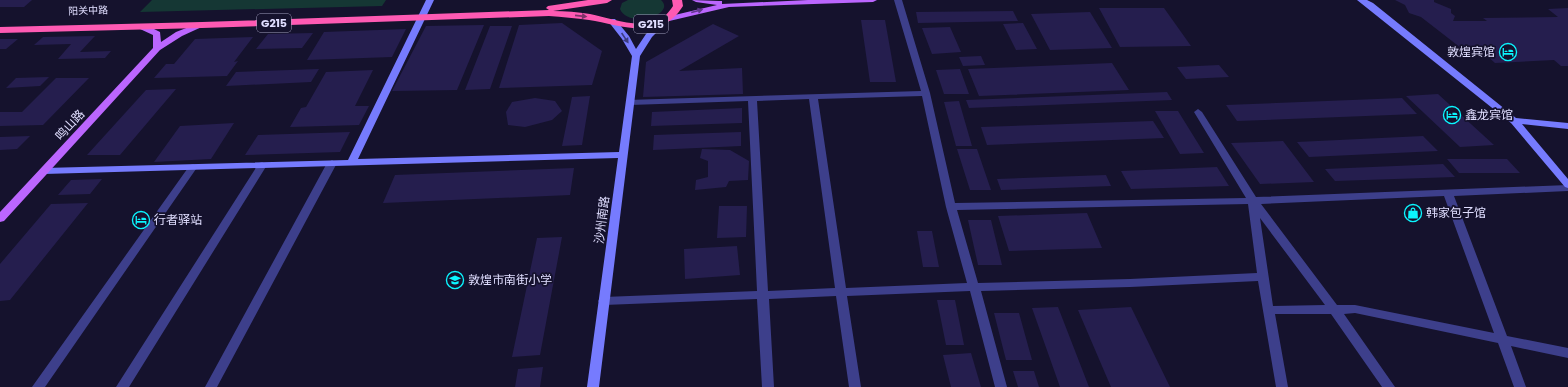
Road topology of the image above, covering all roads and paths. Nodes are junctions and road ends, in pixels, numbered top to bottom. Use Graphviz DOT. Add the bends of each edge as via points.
graph roads {
  1 [pos="430,0"];
  2 [pos="608,0"];
  3 [pos="677,0"];
  4 [pos="696,0"];
  5 [pos="873,0"];
  6 [pos="898,0"];
  7 [pos="1361,0"];
  8 [pos="778,2"];
  9 [pos="729,5"];
  10 [pos="423,15"];
  11 [pos="665,20"];
  12 [pos="612,21"];
  13 [pos="0,24"];
  14 [pos="202,25"];
  15 [pos="143,27"];
  16 [pos="0,30"];
  17 [pos="158,48"];
  18 [pos="636,56"];
  19 [pos="926,93"];
  20 [pos="813,97"];
  21 [pos="752,98"];
  22 [pos="630,102"];
  23 [pos="1198,112"];
  24 [pos="1514,121"];
  25 [pos="1568,126"];
  26 [pos="623,155"];
  27 [pos="352,162"];
  28 [pos="332,163"];
  29 [pos="262,165"];
  30 [pos="193,167"];
  31 [pos="44,171"];
  32 [pos="1568,186"];
  33 [pos="1448,193"];
  34 [pos="1253,201"];
  35 [pos="951,207"];
  36 [pos="0,218"];
  37 [pos="1264,277"];
  38 [pos="974,287"];
  39 [pos="842,292"];
  40 [pos="763,295"];
  41 [pos="604,301"];
  42 [pos="1334,309"];
  43 [pos="1268,310"];
  44 [pos="1503,339"];
  45 [pos="1568,353"];
  46 [pos="38,387"];
  47 [pos="122,387"];
  48 [pos="211,387"];
  49 [pos="593,387"];
  50 [pos="768,387"];
  51 [pos="855,387"];
  52 [pos="1000,387"];
  53 [pos="1282,387"];
  54 [pos="1389,387"];
  55 [pos="1520,387"];
  1 -- 10 [label="street"];
  2 -- 10 [label="highway, 阳关中路" via="552,8"];
  2 -- 12 [label="highway" via="604,8 605,14"];
  3 -- 11 [label="highway, G215" via="678,6 674,13"];
  4 -- 9 [label="main road"];
  5 -- 8 [label="main road"];
  6 -- 19 [label="street"];
  7 -- 24 [label="street"];
  8 -- 9 [label="main road"];
  11 -- 9 [label="main road, one-way"];
  10 -- 12 [label="highway, 阳关中路 / G215, one-way" via="549,13"];
  10 -- 13 [label="highway, 阳关中路"];
  10 -- 14 [label="highway, 阳关中路 / G215"];
  10 -- 27 [label="street"];
  11 -- 12 [label="highway, G215" via="651,25 635,26"];
  11 -- 18 [label="street" via="649,36"];
  12 -- 18 [label="street, one-way"];
  14 -- 15 [label="highway, 阳关中路 / G215"];
  14 -- 17 [label="main road, 鸣山路" via="179,34"];
  15 -- 16 [label="highway, 阳关中路 / G215"];
  15 -- 17 [label="main road" via="157,34"];
  17 -- 31 [label="main road, 鸣山路"];
  18 -- 22 [label="street, 沙州南路"];
  19 -- 20 [label="street"];
  19 -- 35 [label="street"];
  20 -- 21 [label="street"];
  20 -- 39 [label="street"];
  21 -- 22 [label="street"];
  21 -- 40 [label="street"];
  22 -- 26 [label="street, 沙州南路"];
  23 -- 34 [label="street"];
  24 -- 25 [label="street"];
  24 -- 32 [label="street"];
  26 -- 27 [label="street"];
  26 -- 41 [label="street, 沙州南路"];
  27 -- 28 [label="street"];
  28 -- 29 [label="street"];
  28 -- 48 [label="street"];
  29 -- 30 [label="street"];
  29 -- 47 [label="street"];
  30 -- 31 [label="street"];
  30 -- 46 [label="street"];
  31 -- 36 [label="main road, 鸣山路"];
  32 -- 33 [label="street"];
  33 -- 34 [label="street"];
  33 -- 44 [label="street"];
  34 -- 35 [label="street"];
  34 -- 37 [label="street"];
  34 -- 42 [label="street"];
  35 -- 38 [label="street"];
  37 -- 38 [label="street"];
  37 -- 43 [label="street"];
  38 -- 39 [label="street"];
  38 -- 52 [label="street"];
  39 -- 40 [label="street"];
  39 -- 51 [label="street"];
  40 -- 41 [label="street"];
  40 -- 50 [label="street"];
  41 -- 49 [label="street, 沙州南路"];
  42 -- 43 [label="street"];
  42 -- 44 [label="street" via="1355,309"];
  42 -- 54 [label="street"];
  43 -- 53 [label="street"];
  44 -- 45 [label="street"];
  44 -- 55 [label="street"];
}
